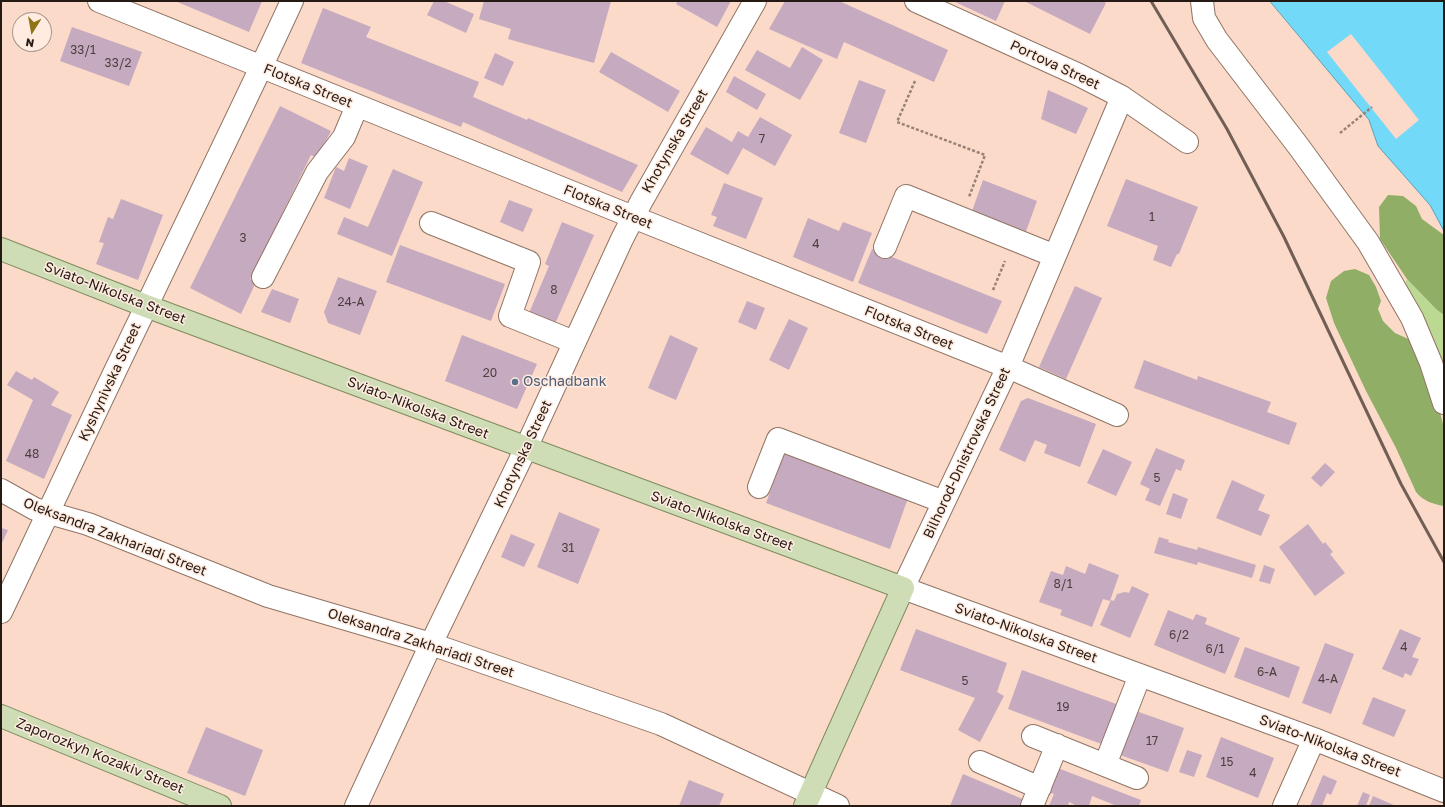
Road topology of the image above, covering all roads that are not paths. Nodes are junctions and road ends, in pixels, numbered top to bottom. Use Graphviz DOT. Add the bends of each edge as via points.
graph roads {
  1 [pos="99,1"];
  2 [pos="292,1"];
  3 [pos="755,1"];
  4 [pos="916,1"];
  5 [pos="1202,1"];
  6 [pos="262,67"];
  7 [pos="1122,97"];
  8 [pos="357,106"];
  9 [pos="1187,142"];
  10 [pos="633,217"];
  11 [pos="431,223"];
  12 [pos="885,247"];
  13 [pos="1,249"];
  14 [pos="1055,256"];
  15 [pos="263,278"];
  16 [pos="146,306"];
  17 [pos="574,342"];
  18 [pos="1008,367"];
  19 [pos="1444,403"];
  20 [pos="1117,415"];
  21 [pos="526,448"];
  22 [pos="759,487"];
  23 [pos="1,490"];
  24 [pos="944,502"];
  25 [pos="49,513"];
  26 [pos="903,588"];
  27 [pos="1,612"];
  28 [pos="432,644"];
  29 [pos="1140,675"];
  30 [pos="1,716"];
  31 [pos="1033,736"];
  32 [pos="1314,739"];
  33 [pos="1057,745"];
  34 [pos="980,762"];
  35 [pos="1105,765"];
  36 [pos="1137,778"];
  37 [pos="1444,791"];
  38 [pos="1036,797"];
  39 [pos="808,800"];
  40 [pos="220,806"];
  41 [pos="356,806"];
  42 [pos="838,806"];
  43 [pos="1284,806"];
  1 -- 6 [label="street, Flotska Street"];
  2 -- 6 [label="street, Kyshynivska Street"];
  3 -- 10 [label="street, Khotynska Street"];
  4 -- 7 [label="street, Portova Street"];
  5 -- 19 [label="street" via="1204,18 1217,40 1368,242 1412,318"];
  6 -- 8 [label="street, Flotska Street"];
  6 -- 16 [label="street, Kyshynivska Street"];
  7 -- 9 [label="street, Portova Street"];
  7 -- 14 [label="street, Bilhorod-Dnistrovska Street"];
  8 -- 10 [label="street, Flotska Street"];
  8 -- 15 [label="street" via="344,137 317,172"];
  10 -- 17 [label="street, Khotynska Street"];
  10 -- 18 [label="street, Flotska Street"];
  11 -- 17 [label="street" via="529,262 510,316"];
  12 -- 14 [label="street" via="906,196"];
  13 -- 16 [label="main road, Sviato-Nikolska Street"];
  14 -- 18 [label="street, Bilhorod-Dnistrovska Street"];
  16 -- 21 [label="main road, Sviato-Nikolska Street"];
  16 -- 25 [label="street, Kyshynivska Street"];
  17 -- 21 [label="street, Khotynska Street"];
  18 -- 20 [label="street, Flotska Street"];
  18 -- 24 [label="street, Bilhorod-Dnistrovska Street"];
  21 -- 26 [label="main road, Sviato-Nikolska Street"];
  21 -- 28 [label="street, Khotynska Street"];
  22 -- 24 [label="street" via="778,438"];
  23 -- 25 [label="street, Oleksandra Zakhariadi Street" via="35,509"];
  24 -- 26 [label="street, Bilhorod-Dnistrovska Street"];
  25 -- 27 [label="street, Kyshynivska Street"];
  25 -- 28 [label="street, Oleksandra Zakhariadi Street" via="88,524 268,596"];
  26 -- 29 [label="street, Sviato-Nikolska Street"];
  26 -- 39 [label="main road, Bilhorod-Dnistrovska Street"];
  28 -- 39 [label="street, Oleksandra Zakhariadi Street" via="661,724"];
  28 -- 41 [label="street, Khotynska Street"];
  29 -- 32 [label="street, Sviato-Nikolska Street"];
  29 -- 35 [label="street"];
  30 -- 40 [label="main road, Zaporozkyh Kozakiv Street"];
  31 -- 33 [label="street"];
  32 -- 37 [label="street, Sviato-Nikolska Street"];
  32 -- 43 [label="street"];
  33 -- 35 [label="street"];
  33 -- 38 [label="street"];
  34 -- 38 [label="street"];
  35 -- 36 [label="street"];
  39 -- 42 [label="street, Oleksandra Zakhariadi Street"];
}
